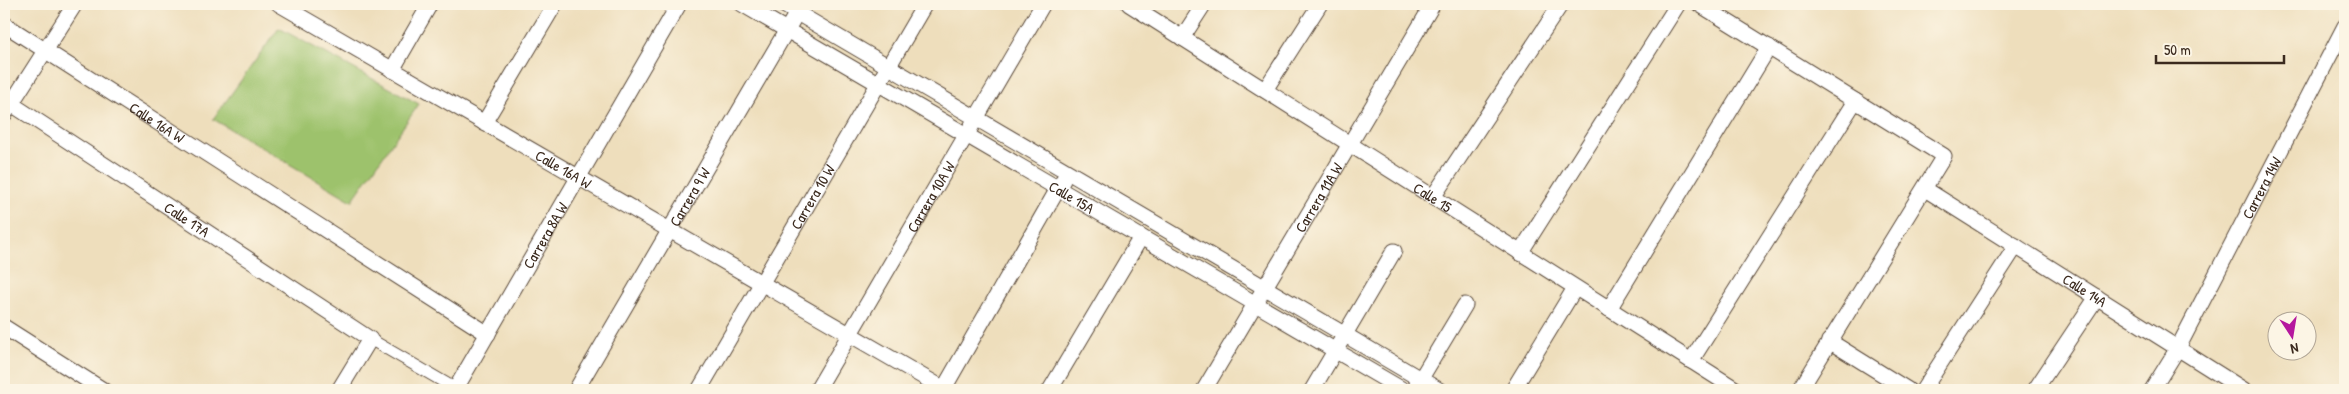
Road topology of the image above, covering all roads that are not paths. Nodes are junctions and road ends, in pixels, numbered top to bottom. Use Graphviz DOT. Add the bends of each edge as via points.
graph roads {
  1 [pos="76,4"];
  2 [pos="430,4"];
  3 [pos="555,4"];
  4 [pos="679,4"];
  5 [pos="742,4"];
  6 [pos="782,4"];
  7 [pos="925,4"];
  8 [pos="1043,4"];
  9 [pos="1129,4"];
  10 [pos="1204,4"];
  11 [pos="1320,4"];
  12 [pos="1433,4"];
  13 [pos="1561,4"];
  14 [pos="1678,4"];
  15 [pos="1699,4"];
  16 [pos="289,6"];
  17 [pos="800,8"];
  18 [pos="4,24"];
  19 [pos="2345,26"];
  20 [pos="787,30"];
  21 [pos="1182,38"];
  22 [pos="1769,47"];
  23 [pos="45,51"];
  24 [pos="888,66"];
  25 [pos="392,70"];
  26 [pos="878,83"];
  27 [pos="1265,90"];
  28 [pos="1855,101"];
  29 [pos="6,106"];
  30 [pos="976,118"];
  31 [pos="484,123"];
  32 [pos="967,135"];
  33 [pos="1350,144"];
  34 [pos="1068,172"];
  35 [pos="579,178"];
  36 [pos="1058,188"];
  37 [pos="1925,189"];
  38 [pos="1433,197"];
  39 [pos="670,231"];
  40 [pos="1169,231"];
  41 [pos="1141,237"];
  42 [pos="2016,246"];
  43 [pos="1160,248"];
  44 [pos="1394,252"];
  45 [pos="1520,253"];
  46 [pos="761,284"];
  47 [pos="1264,287"];
  48 [pos="1575,288"];
  49 [pos="2097,297"];
  50 [pos="1255,304"];
  51 [pos="1465,305"];
  52 [pos="1609,309"];
  53 [pos="4,327"];
  54 [pos="488,334"];
  55 [pos="848,334"];
  56 [pos="1345,335"];
  57 [pos="370,339"];
  58 [pos="1829,341"];
  59 [pos="2178,348"];
  60 [pos="1335,351"];
  61 [pos="1691,361"];
  62 [pos="1418,385"];
  63 [pos="103,390"];
  64 [pos="339,390"];
  65 [pos="456,390"];
  66 [pos="576,390"];
  67 [pos="699,390"];
  68 [pos="816,390"];
  69 [pos="945,390"];
  70 [pos="1050,390"];
  71 [pos="1204,390"];
  72 [pos="1312,390"];
  73 [pos="1403,390"];
  74 [pos="1439,390"];
  75 [pos="1514,390"];
  76 [pos="1737,390"];
  77 [pos="1800,390"];
  78 [pos="1908,390"];
  79 [pos="1923,390"];
  80 [pos="2035,390"];
  81 [pos="2152,390"];
  82 [pos="2244,390"];
  1 -- 23 [label="street"];
  2 -- 25 [label="street"];
  3 -- 31 [label="street"];
  4 -- 35 [label="street, Carrera 8A W"];
  5 -- 20 [label="street, Calle 15A"];
  6 -- 17 [label="street, Calle 15A"];
  7 -- 24 [label="street, Carrera 10 W"];
  8 -- 30 [label="street, Carrera 10A W"];
  9 -- 21 [label="street, Calle 15"];
  10 -- 21 [label="street"];
  11 -- 27 [label="street"];
  12 -- 33 [label="street, Carrera 11A W"];
  13 -- 38 [label="street"];
  14 -- 45 [label="street"];
  15 -- 22 [label="street"];
  16 -- 25 [label="street, Calle 16A W"];
  17 -- 20 [label="street, Carrera 9 W"];
  17 -- 24 [label="street, Calle 15A"];
  18 -- 23 [label="street, Calle 16A W"];
  19 -- 59 [label="street, Carrera 14W"];
  20 -- 26 [label="street, Calle 15A"];
  20 -- 39 [label="street, Carrera 9 W"];
  21 -- 27 [label="street, Calle 15"];
  22 -- 28 [label="street"];
  22 -- 52 [label="street"];
  23 -- 29 [label="street"];
  23 -- 54 [label="street, Calle 16A W"];
  24 -- 26 [label="street, Carrera 10 W"];
  24 -- 30 [label="street, Calle 15A"];
  25 -- 31 [label="street, Calle 16A W"];
  26 -- 32 [label="street, Calle 15A"];
  26 -- 46 [label="street, Carrera 10 W"];
  27 -- 33 [label="street, Calle 15"];
  28 -- 37 [label="street" via="1944,156"];
  28 -- 61 [label="street"];
  29 -- 57 [label="street, Calle 17A"];
  30 -- 32 [label="street, Carrera 10A W"];
  30 -- 34 [label="street, Calle 15A"];
  31 -- 35 [label="street, Calle 16A W"];
  32 -- 36 [label="street, Calle 15A"];
  32 -- 55 [label="street, Carrera 10A W"];
  33 -- 38 [label="street, Calle 15"];
  33 -- 47 [label="street, Carrera 11A W"];
  34 -- 36 [label="street"];
  34 -- 40 [label="street, Calle 15A"];
  35 -- 39 [label="street, Calle 16A W"];
  35 -- 54 [label="street, Carrera 8A W"];
  36 -- 41 [label="street, Calle 15A"];
  36 -- 69 [label="street"];
  37 -- 42 [label="street, Calle 14A"];
  37 -- 58 [label="street"];
  38 -- 45 [label="street, Calle 15"];
  39 -- 46 [label="street, Calle 16A W"];
  39 -- 66 [label="street, Carrera 9 W"];
  40 -- 43 [label="street"];
  40 -- 47 [label="street, Calle 15A"];
  41 -- 43 [label="street, Calle 15A"];
  41 -- 70 [label="street"];
  42 -- 49 [label="street, Calle 14A"];
  42 -- 79 [label="street"];
  43 -- 50 [label="street, Calle 15A"];
  44 -- 56 [label="street"];
  45 -- 48 [label="street, Calle 15"];
  46 -- 55 [label="street, Calle 16A W"];
  46 -- 67 [label="street, Carrera 10 W"];
  47 -- 50 [label="street, Carrera 11A W"];
  47 -- 56 [label="street, Calle 15A"];
  48 -- 52 [label="street, Calle 15"];
  48 -- 75 [label="street"];
  49 -- 59 [label="street, Calle 14A"];
  49 -- 80 [label="street"];
  50 -- 60 [label="street, Calle 15A"];
  50 -- 71 [label="street, Carrera 11A W"];
  51 -- 62 [label="street"];
  52 -- 61 [label="street, Calle 15"];
  53 -- 63 [label="street"];
  54 -- 65 [label="street, Carrera 8A W"];
  55 -- 68 [label="street, Carrera 10A W"];
  55 -- 69 [label="street, Calle 16A W"];
  56 -- 60 [label="street"];
  56 -- 62 [label="street, Calle 15A"];
  57 -- 64 [label="street"];
  57 -- 65 [label="street"];
  58 -- 77 [label="street"];
  58 -- 78 [label="street"];
  59 -- 81 [label="street, Carrera 14W"];
  59 -- 82 [label="street, Calle 14A"];
  60 -- 72 [label="street"];
  60 -- 73 [label="street, Calle 15A"];
  61 -- 76 [label="street, Calle 15"];
  62 -- 74 [label="street, Calle 15A"];
}
